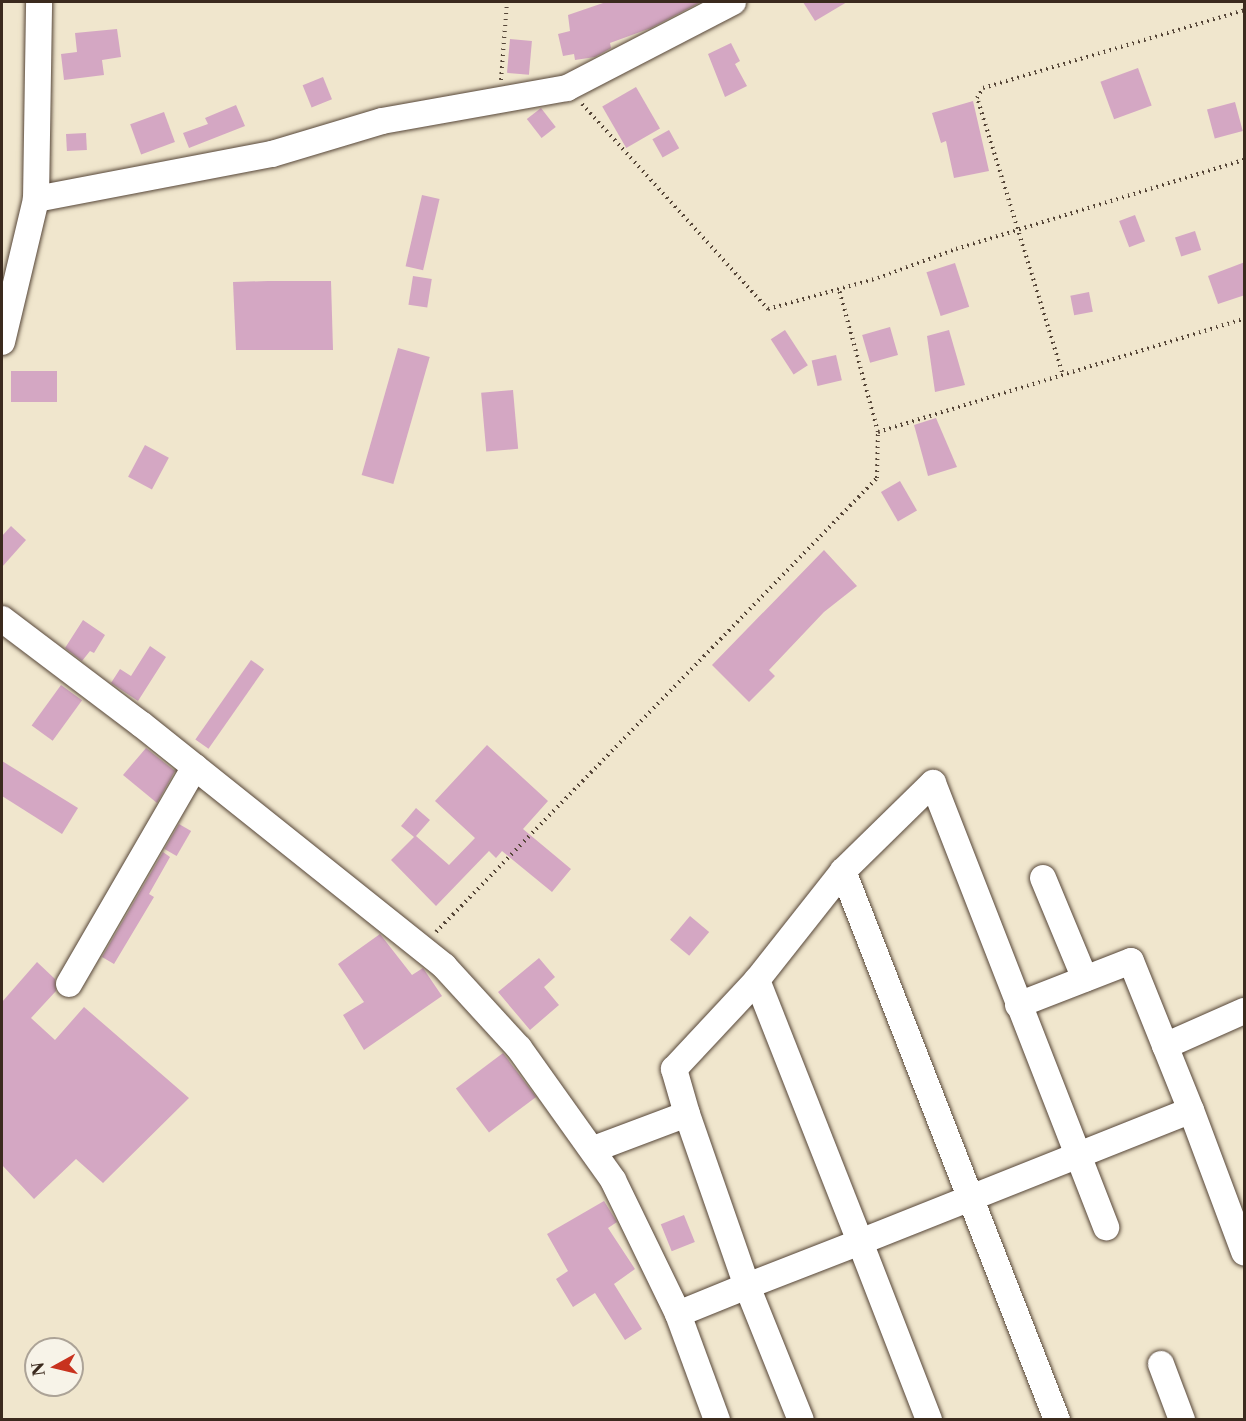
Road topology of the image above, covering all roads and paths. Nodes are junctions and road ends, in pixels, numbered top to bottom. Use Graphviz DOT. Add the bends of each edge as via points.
graph roads {
  1 [pos="39,2"];
  2 [pos="507,2"];
  3 [pos="733,2"];
  4 [pos="1245,10"];
  5 [pos="567,88"];
  6 [pos="499,99"];
  7 [pos="1245,160"];
  8 [pos="36,199"];
  9 [pos="1020,229"];
  10 [pos="839,289"];
  11 [pos="1245,319"];
  12 [pos="2,342"];
  13 [pos="1062,372"];
  14 [pos="878,432"];
  15 [pos="2,619"];
  16 [pos="195,767"];
  17 [pos="843,872"];
  18 [pos="1043,878"];
  19 [pos="421,948"];
  20 [pos="1085,979"];
  21 [pos="758,980"];
  22 [pos="69,984"];
  23 [pos="1018,1005"];
  24 [pos="1245,1011"];
  25 [pos="1165,1046"];
  26 [pos="1191,1110"];
  27 [pos="687,1114"];
  28 [pos="594,1149"];
  29 [pos="1076,1156"];
  30 [pos="969,1198"];
  31 [pos="1106,1227"];
  32 [pos="860,1242"];
  33 [pos="1245,1252"];
  34 [pos="747,1286"];
  35 [pos="678,1314"];
  36 [pos="1161,1364"];
  37 [pos="717,1419"];
  38 [pos="801,1419"];
  39 [pos="929,1419"];
  40 [pos="1057,1419"];
  41 [pos="1182,1419"];
  1 -- 8 [label="street"];
  2 -- 6 [label="path"];
  3 -- 5 [label="street"];
  4 -- 9 [label="path" via="983,88 977,98"];
  5 -- 6 [label="street"];
  5 -- 10 [label="path" via="768,309"];
  6 -- 8 [label="street" via="382,121 272,154"];
  7 -- 9 [label="path"];
  8 -- 12 [label="street"];
  9 -- 10 [label="path"];
  9 -- 13 [label="path"];
  10 -- 14 [label="path"];
  11 -- 13 [label="path"];
  13 -- 14 [label="path"];
  14 -- 19 [label="path" via="877,478"];
  15 -- 16 [label="street"];
  16 -- 19 [label="street"];
  16 -- 22 [label="street"];
  17 -- 21 [label="street"];
  17 -- 23 [label="street" via="933,783"];
  17 -- 30 [label="street"];
  18 -- 20 [label="street"];
  19 -- 28 [label="street" via="444,966 519,1048"];
  20 -- 23 [label="street"];
  20 -- 25 [label="street" via="1131,961"];
  21 -- 27 [label="street" via="674,1069"];
  21 -- 32 [label="street"];
  23 -- 29 [label="street"];
  24 -- 25 [label="street"];
  25 -- 26 [label="street"];
  26 -- 29 [label="street"];
  26 -- 33 [label="street"];
  27 -- 28 [label="street"];
  27 -- 34 [label="street"];
  28 -- 35 [label="street"];
  29 -- 30 [label="street"];
  29 -- 31 [label="street"];
  30 -- 32 [label="street"];
  30 -- 40 [label="street"];
  32 -- 34 [label="street"];
  32 -- 39 [label="street"];
  34 -- 35 [label="street"];
  34 -- 38 [label="street"];
  35 -- 37 [label="street"];
  36 -- 41 [label="street"];
}
